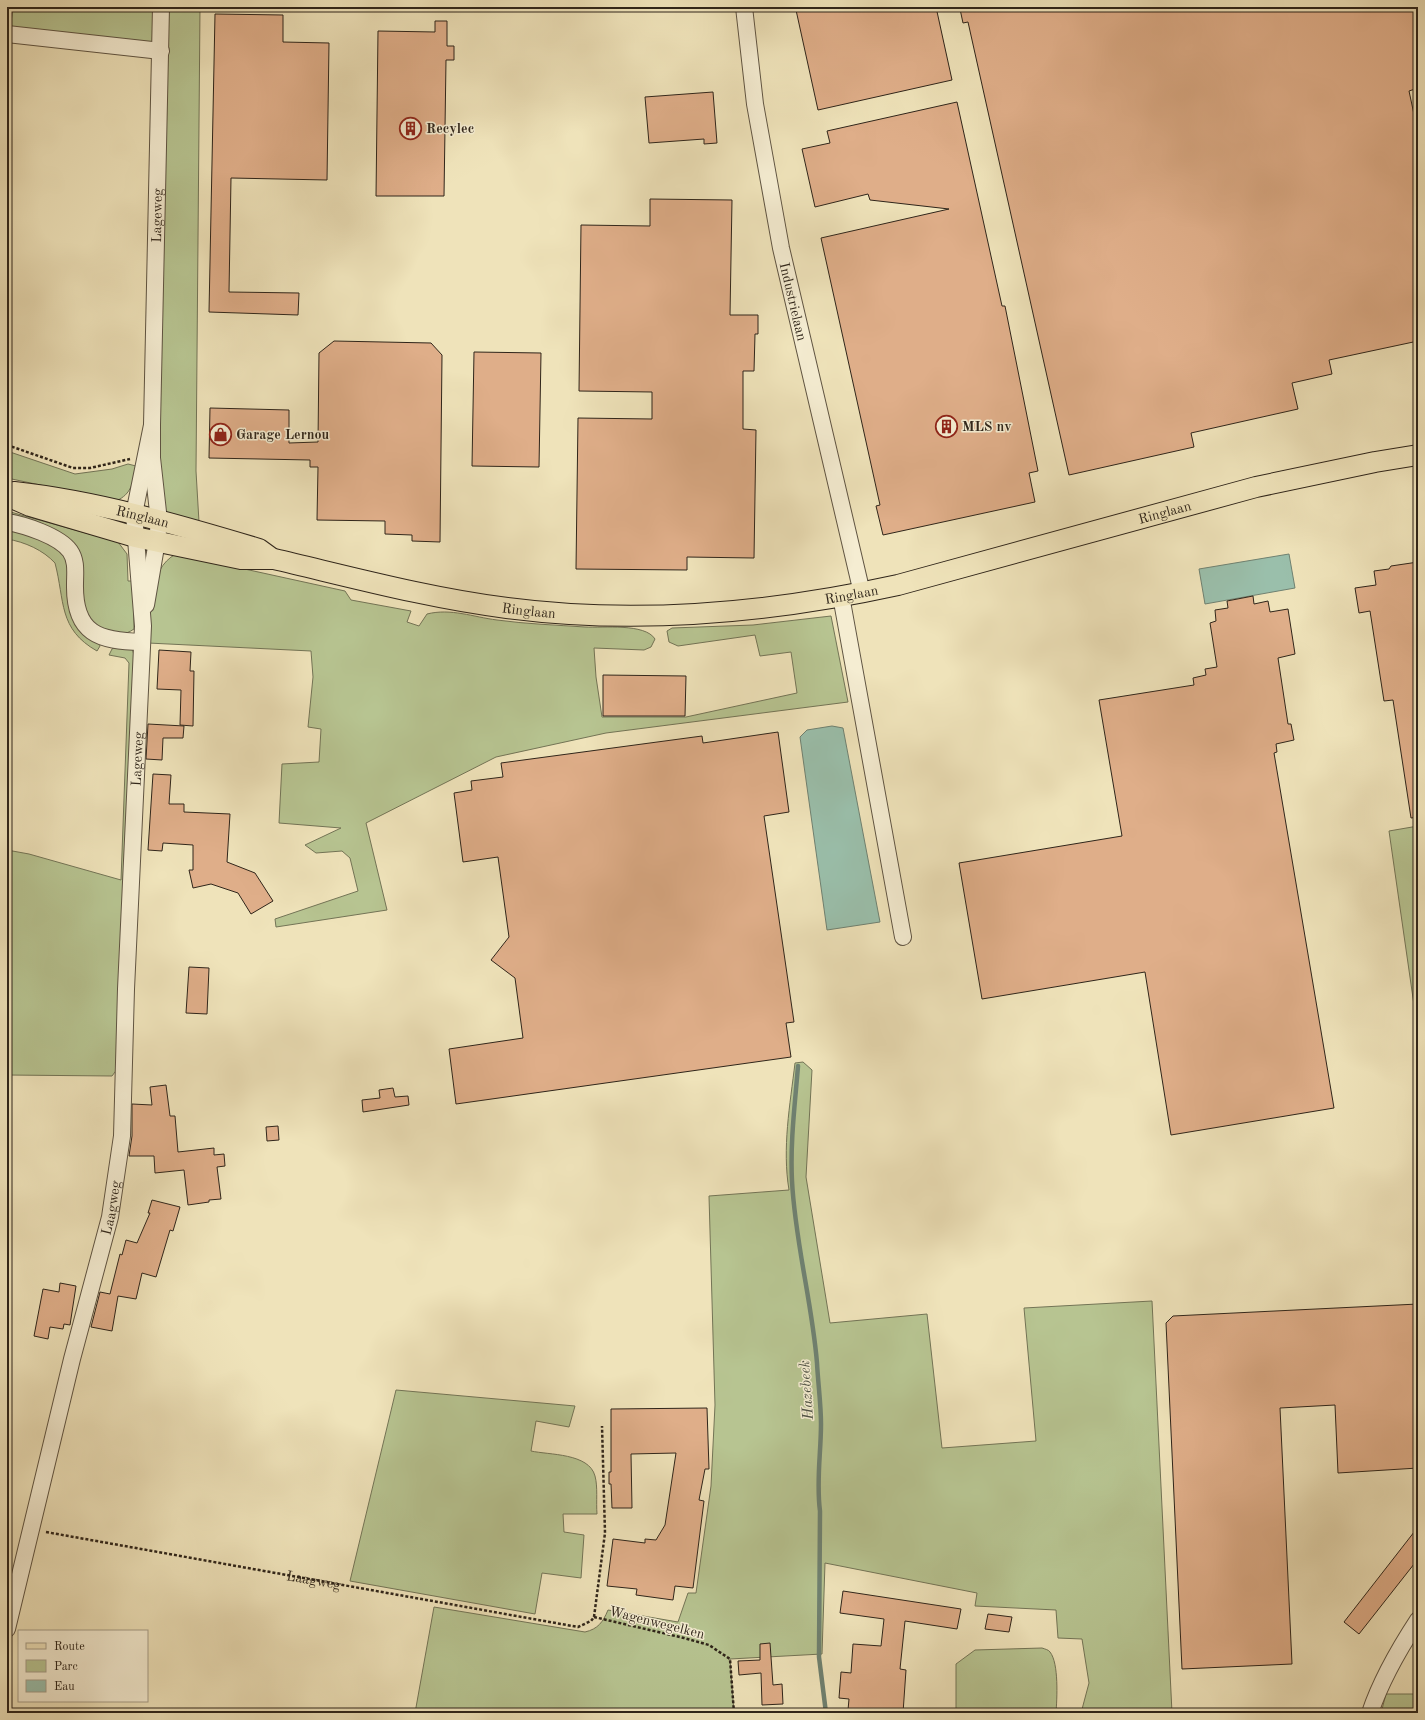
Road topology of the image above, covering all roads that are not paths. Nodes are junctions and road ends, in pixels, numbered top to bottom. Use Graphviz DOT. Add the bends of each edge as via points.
graph roads {
  1 [pos="161,7"];
  2 [pos="744,7"];
  3 [pos="7,34"];
  4 [pos="161,51"];
  5 [pos="152,425"];
  6 [pos="1418,455"];
  7 [pos="7,491"];
  8 [pos="7,496"];
  9 [pos="134,514"];
  10 [pos="159,521"];
  11 [pos="7,522"];
  12 [pos="135,537"];
  13 [pos="158,542"];
  14 [pos="274,559"];
  15 [pos="862,593"];
  16 [pos="841,596"];
  17 [pos="142,634"];
  18 [pos="132,877"];
  19 [pos="903,937"];
  20 [pos="1418,1620"];
  21 [pos="7,1629"];
  22 [pos="1370,1713"];
  1 -- 4 [label="street, Lageweg"];
  2 -- 15 [label="street, Industrielaan" via="755,104 781,248"];
  3 -- 4 [label="street"];
  4 -- 5 [label="street, Lageweg"];
  5 -- 9 [label="street, Lageweg"];
  5 -- 10 [label="street, Lageweg" via="152,458"];
  6 -- 15 [label="main road, Ringlaan" via="1256,487"];
  7 -- 9 [label="main road, Ringlaan" via="44,495"];
  8 -- 12 [label="main road, Ringlaan" via="30,506"];
  9 -- 10 [label="main road, Ringlaan"];
  9 -- 12 [label="street, Lageweg"];
  10 -- 13 [label="street, Lageweg"];
  10 -- 14 [label="main road, Ringlaan" via="259,549"];
  11 -- 17 [label="street" via="44,534 62,543 71,552 76,566 75,598 79,616 92,632 113,640"];
  12 -- 13 [label="main road, Ringlaan"];
  12 -- 17 [label="street, Lageweg"];
  13 -- 14 [label="main road, Ringlaan" via="241,560"];
  13 -- 17 [label="street, Lageweg"];
  14 -- 16 [label="main road, Ringlaan" via="450,599 550,612 628,616 705,614 753,610"];
  15 -- 16 [label="main road, Ringlaan"];
  16 -- 19 [label="street"];
  17 -- 18 [label="street, Lageweg"];
  18 -- 21 [label="street, Laagweg" via="122,1136 110,1217 72,1359"];
  20 -- 22 [label="street" via="1398,1652"];
}
